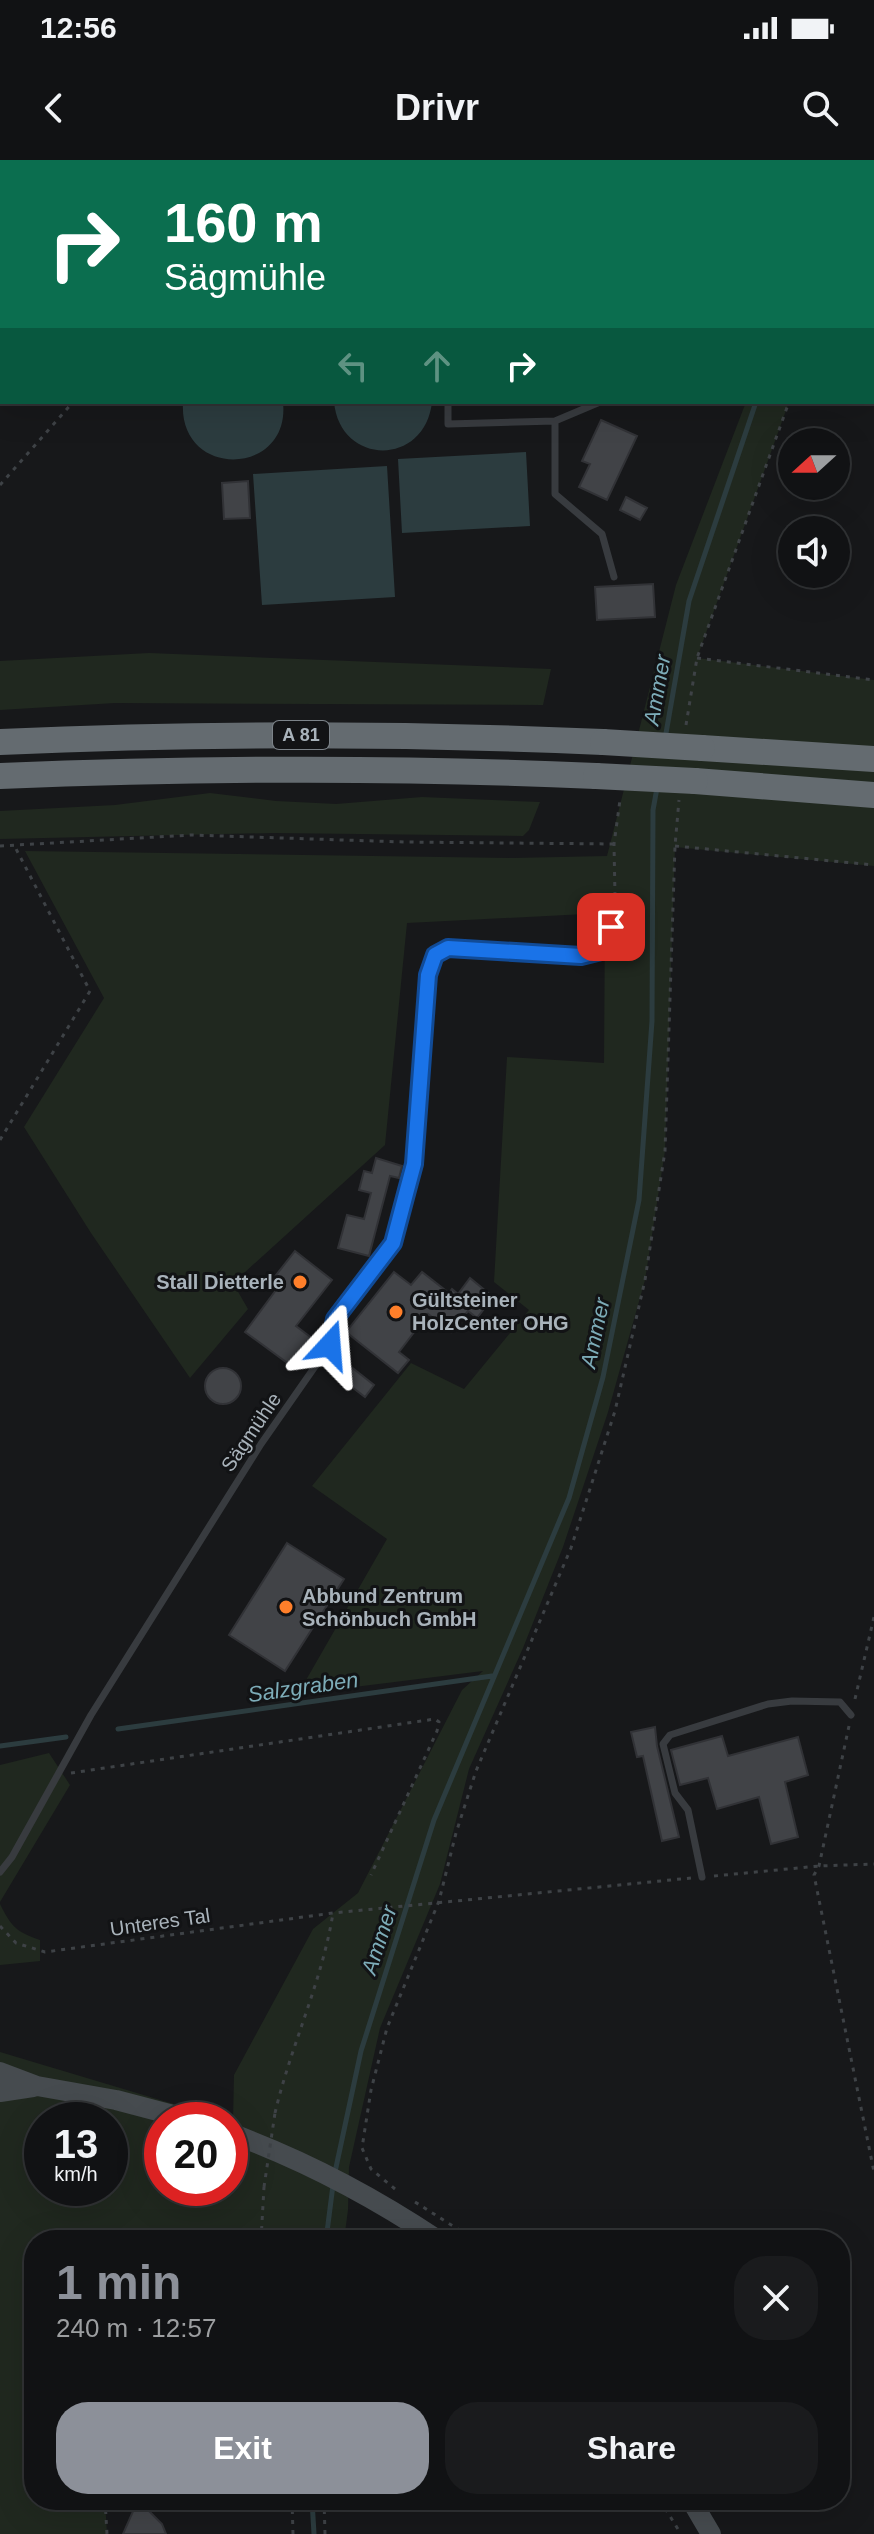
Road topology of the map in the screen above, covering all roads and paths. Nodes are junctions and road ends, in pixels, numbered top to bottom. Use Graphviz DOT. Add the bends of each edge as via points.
graph roads {
  1 [pos="71,404"];
  2 [pos="448,404"];
  3 [pos="595,404"];
  4 [pos="788,404"];
  5 [pos="555,421"];
  6 [pos="0,485"];
  7 [pos="614,577"];
  8 [pos="697,658"];
  9 [pos="874,680"];
  10 [pos="686,726"];
  11 [pos="0,742"];
  12 [pos="874,759"];
  13 [pos="0,776"];
  14 [pos="687,791"];
  15 [pos="874,795"];
  16 [pos="14,845"];
  17 [pos="0,846"];
  18 [pos="675,846"];
  19 [pos="874,865"];
  20 [pos="615,907"];
  21 [pos="0,1140"];
  22 [pos="874,1617"];
  23 [pos="851,1715"];
  24 [pos="57,1776"];
  25 [pos="874,1864"];
  26 [pos="819,1866"];
  27 [pos="0,1872"];
  28 [pos="371,1875"];
  29 [pos="702,1877"];
  30 [pos="439,1901"];
  31 [pos="333,1913"];
  32 [pos="0,1926"];
  33 [pos="0,2072"];
  34 [pos="37,2086"];
  35 [pos="0,2092"];
  36 [pos="144,2107"];
  37 [pos="248,2140"];
  38 [pos="874,2172"];
  39 [pos="402,2194"];
  40 [pos="415,2201"];
  41 [pos="262,2230"];
  42 [pos="422,2230"];
  43 [pos="460,2230"];
  44 [pos="106,2510"];
  45 [pos="292,2510"];
  46 [pos="324,2510"];
  47 [pos="666,2510"];
  48 [pos="697,2510"];
  49 [pos="107,2534"];
  50 [pos="293,2534"];
  51 [pos="325,2534"];
  52 [pos="681,2534"];
  53 [pos="711,2534"];
  1 -- 6 [label="path"];
  2 -- 5 [label="lane" via="448,424"];
  3 -- 5 [label="lane"];
  4 -- 8 [label="path"];
  5 -- 7 [label="lane" via="555,494 602,534"];
  8 -- 9 [label="path"];
  8 -- 10 [label="path"];
  11 -- 12 [label="highway, A 81, bridge" via="444,736"];
  13 -- 14 [label="highway, A 81, bridge" via="444,770 596,776"];
  14 -- 15 [label="highway, A 81"];
  14 -- 18 [label="path"];
  16 -- 17 [label="path"];
  16 -- 20 [label="path" via="191,835 614,844"];
  16 -- 21 [label="path" via="90,991"];
  18 -- 19 [label="path"];
  18 -- 30 [label="path" via="665,1151 645,1280 615,1411 571,1548 476,1771"];
  20 -- 24 [label="lane, Sägmühle" via="601,951 581,956 448,948 435,955 428,975 414,1164 393,1243 335,1319 330,1345 261,1444"];
  22 -- 23 [label="path"];
  23 -- 26 [label="path"];
  23 -- 29 [label="lane" via="840,1702 792,1701 670,1735 663,1744 675,1793 688,1810"];
  24 -- 27 [label="lane, Sägmühle"];
  24 -- 28 [label="path" via="435,1719 437,1731"];
  25 -- 26 [label="path, Unteres Tal"];
  26 -- 29 [label="path, Unteres Tal"];
  26 -- 38 [label="path" via="814,1875"];
  29 -- 30 [label="path, Unteres Tal"];
  30 -- 31 [label="path, Unteres Tal"];
  30 -- 39 [label="path" via="387,2028 364,2130 365,2161"];
  31 -- 32 [label="path, Unteres Tal" via="45,1952 16,1943"];
  31 -- 41 [label="path, bridge" via="320,1976 275,2113"];
  33 -- 34 [label="street"];
  34 -- 35 [label="street"];
  34 -- 36 [label="street"];
  37 -- 42 [label="street" via="358,2190"];
  40 -- 43 [label="path"];
  44 -- 49 [label="path"];
  45 -- 50 [label="path"];
  46 -- 51 [label="path"];
  47 -- 52 [label="path"];
  48 -- 53 [label="street"];
}
